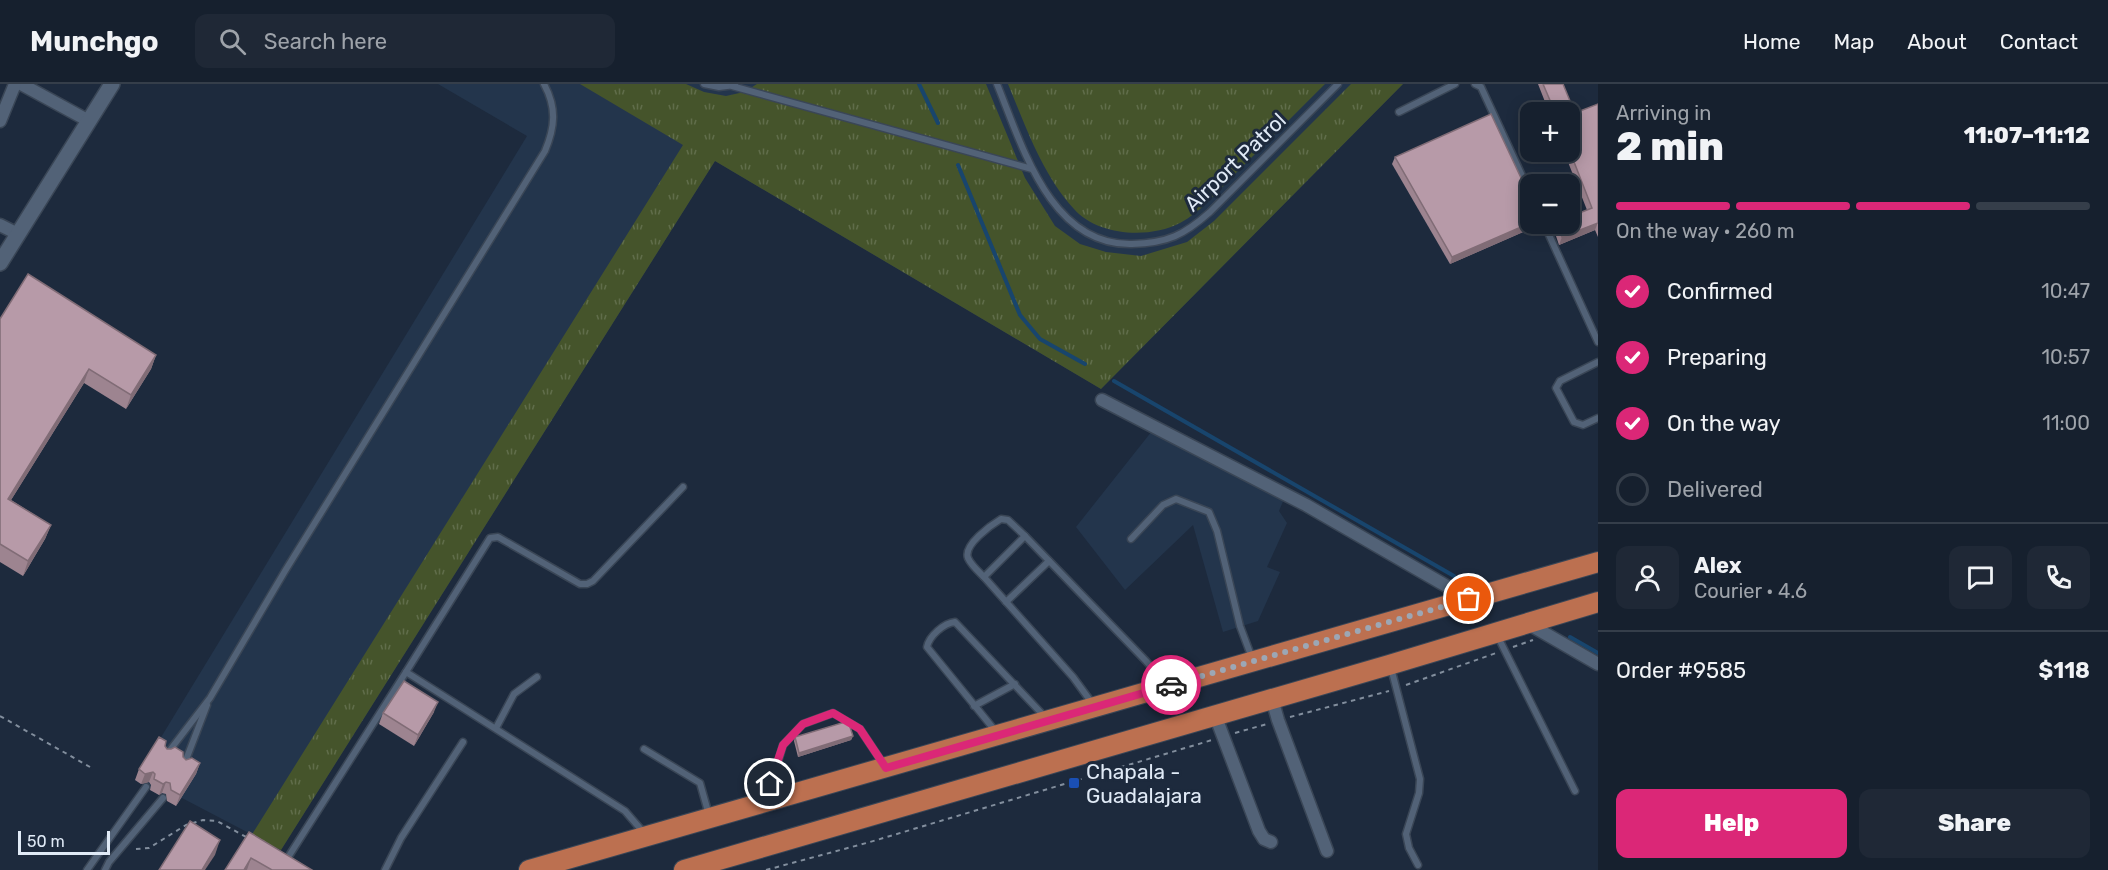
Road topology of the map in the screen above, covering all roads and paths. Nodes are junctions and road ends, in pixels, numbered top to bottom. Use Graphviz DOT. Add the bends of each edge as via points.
graph roads {
  1 [pos="15,84"];
  2 [pos="21,84"];
  3 [pos="112,84"];
  4 [pos="544,84"];
  5 [pos="704,84"];
  6 [pos="997,84"];
  7 [pos="1338,84"];
  8 [pos="1455,84"];
  9 [pos="1475,84"];
  10 [pos="735,85"];
  11 [pos="1399,112"];
  12 [pos="0,121"];
  13 [pos="89,121"];
  14 [pos="1032,169"];
  15 [pos="1521,174"];
  16 [pos="0,225"];
  17 [pos="18,234"];
  18 [pos="1549,234"];
  19 [pos="0,262"];
  20 [pos="1598,342"];
  21 [pos="1598,362"];
  22 [pos="1102,400"];
  23 [pos="1598,418"];
  24 [pos="683,487"];
  25 [pos="1025,536"];
  26 [pos="1131,539"];
  27 [pos="1049,561"];
  28 [pos="1598,562"];
  29 [pos="984,578"];
  30 [pos="1469,599"];
  31 [pos="1006,602"];
  32 [pos="1598,602"];
  33 [pos="1527,622"];
  34 [pos="1549,635"];
  35 [pos="1500,641"];
  36 [pos="1253,661"];
  37 [pos="1598,664"];
  38 [pos="1389,665"];
  39 [pos="406,672"];
  40 [pos="537,677"];
  41 [pos="1015,684"];
  42 [pos="1167,686"];
  43 [pos="1397,688"];
  44 [pos="210,698"];
  45 [pos="1272,699"];
  46 [pos="974,706"];
  47 [pos="1095,707"];
  48 [pos="1215,715"];
  49 [pos="0,716"];
  50 [pos="1049,720"];
  51 [pos="1278,720"];
  52 [pos="496,728"];
  53 [pos="999,735"];
  54 [pos="1223,737"];
  55 [pos="463,742"];
  56 [pos="644,749"];
  57 [pos="166,755"];
  58 [pos="184,766"];
  59 [pos="90,767"];
  60 [pos="886,768"];
  61 [pos="146,787"];
  62 [pos="1575,791"];
  63 [pos="163,798"];
  64 [pos="765,802"];
  65 [pos="711,818"];
  66 [pos="647,836"];
  67 [pos="254,842"];
  68 [pos="1271,842"];
  69 [pos="136,849"];
  70 [pos="1327,851"];
  71 [pos="1418,865"];
  72 [pos="87,870"];
  73 [pos="105,870"];
  74 [pos="304,870"];
  75 [pos="385,870"];
  76 [pos="529,870"];
  77 [pos="684,870"];
  78 [pos="766,870"];
  1 -- 12 [label="street"];
  2 -- 13 [label="street"];
  3 -- 13 [label="street"];
  4 -- 44 [label="lane" via="554,112 552,135 545,151"];
  5 -- 10 [label="lane"];
  6 -- 14 [label="lane, Airport Patrol"];
  7 -- 14 [label="lane, Airport Patrol" via="1210,212 1188,231 1168,240 1125,244 1085,232 1068,221"];
  8 -- 11 [label="lane"];
  9 -- 15 [label="lane" via="1481,87"];
  10 -- 14 [label="lane"];
  13 -- 17 [label="street"];
  16 -- 17 [label="street"];
  17 -- 19 [label="street"];
  18 -- 20 [label="lane"];
  21 -- 23 [label="lane" via="1560,381 1556,388 1574,422 1584,425"];
  22 -- 30 [label="street" via="1306,505"];
  24 -- 39 [label="lane" via="594,581 586,584 498,537 490,538"];
  25 -- 27 [label="lane"];
  25 -- 29 [label="lane"];
  25 -- 29 [label="lane" via="1008,520 1001,519 971,543 968,559"];
  26 -- 36 [label="lane" via="1163,505 1176,499 1209,512"];
  27 -- 31 [label="lane"];
  27 -- 42 [label="lane"];
  28 -- 30 [label="highway"];
  29 -- 31 [label="lane"];
  30 -- 36 [label="highway"];
  31 -- 47 [label="lane"];
  32 -- 33 [label="highway"];
  33 -- 34 [label="street"];
  33 -- 35 [label="highway"];
  34 -- 35 [label="path"];
  34 -- 37 [label="street"];
  35 -- 38 [label="highway"];
  35 -- 43 [label="path"];
  35 -- 62 [label="lane"];
  36 -- 42 [label="highway"];
  38 -- 43 [label="lane"];
  38 -- 45 [label="highway"];
  39 -- 52 [label="lane"];
  39 -- 74 [label="lane" via="287,859"];
  40 -- 52 [label="lane" via="514,694"];
  41 -- 46 [label="lane"];
  41 -- 46 [label="lane" via="955,622 948,623 928,640 927,647"];
  41 -- 50 [label="lane"];
  42 -- 47 [label="highway"];
  43 -- 51 [label="path"];
  43 -- 71 [label="lane" via="1419,779 1419,793 1406,834"];
  44 -- 57 [label="lane"];
  44 -- 58 [label="lane"];
  45 -- 48 [label="highway"];
  45 -- 51 [label="street"];
  46 -- 53 [label="lane"];
  47 -- 50 [label="highway"];
  48 -- 54 [label="street"];
  48 -- 77 [label="highway"];
  49 -- 59 [label="path"];
  50 -- 53 [label="highway"];
  51 -- 54 [label="path"];
  51 -- 70 [label="street"];
  52 -- 66 [label="lane" via="625,811"];
  53 -- 60 [label="highway"];
  54 -- 68 [label="street" via="1259,831"];
  54 -- 78 [label="path"];
  55 -- 75 [label="lane"];
  56 -- 65 [label="lane" via="700,783"];
  60 -- 64 [label="highway"];
  60 -- 64 [label="lane" via="860,729 833,713 803,724 783,745"];
  61 -- 72 [label="lane"];
  63 -- 73 [label="lane"];
  64 -- 65 [label="highway"];
  65 -- 66 [label="highway"];
  66 -- 76 [label="highway"];
  67 -- 69 [label="path" via="218,820 203,820 186,825 149,848"];
}
